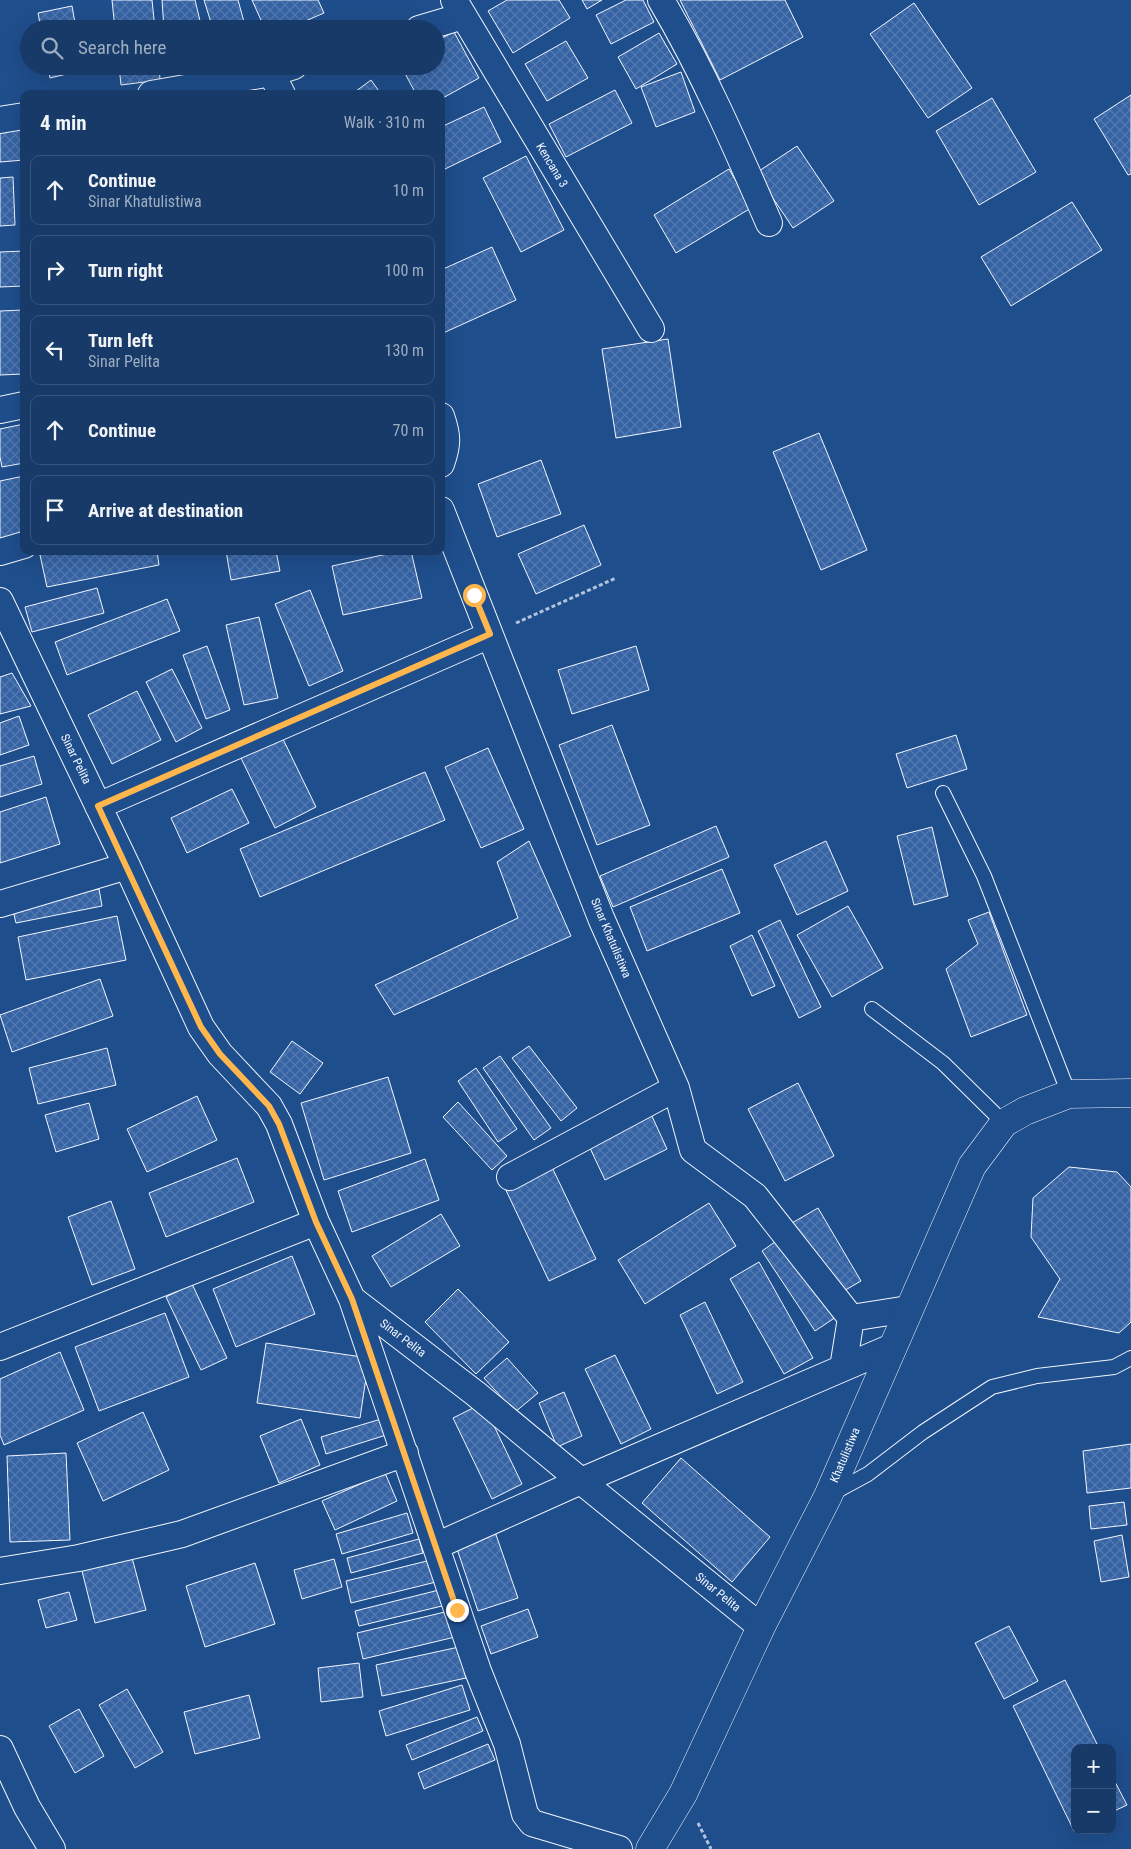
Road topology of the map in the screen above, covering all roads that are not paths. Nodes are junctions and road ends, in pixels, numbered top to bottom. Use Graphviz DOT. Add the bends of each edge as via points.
graph roads {
  1 [pos="661,0"];
  2 [pos="459,8"];
  3 [pos="436,20"];
  4 [pos="282,78"];
  5 [pos="184,90"];
  6 [pos="20,117"];
  7 [pos="0,120"];
  8 [pos="770,223"];
  9 [pos="651,329"];
  10 [pos="20,406"];
  11 [pos="0,410"];
  12 [pos="445,427"];
  13 [pos="445,453"];
  14 [pos="445,520"];
  15 [pos="20,546"];
  16 [pos="0,552"];
  17 [pos="0,601"];
  18 [pos="490,634"];
  19 [pos="943,793"];
  20 [pos="98,806"];
  21 [pos="127,866"];
  22 [pos="0,904"];
  23 [pos="872,1009"];
  24 [pos="676,1088"];
  25 [pos="1131,1093"];
  26 [pos="1069,1094"];
  27 [pos="1004,1123"];
  28 [pos="510,1177"];
  29 [pos="316,1222"];
  30 [pos="352,1299"];
  31 [pos="908,1309"];
  32 [pos="851,1318"];
  33 [pos="0,1347"];
  34 [pos="892,1347"];
  35 [pos="1131,1358"];
  36 [pos="843,1368"];
  37 [pos="405,1453"];
  38 [pos="581,1481"];
  39 [pos="828,1496"];
  40 [pos="436,1546"];
  41 [pos="0,1571"];
  42 [pos="761,1627"];
  43 [pos="0,1749"];
  44 [pos="52,1849"];
  45 [pos="619,1849"];
  46 [pos="650,1849"];
  1 -- 8 [label="street" via="679,30"];
  2 -- 3 [label="street"];
  2 -- 9 [label="street, Kencana 3"];
  4 -- 5 [label="street"];
  6 -- 7 [label="street"];
  10 -- 11 [label="street"];
  12 -- 13 [label="street"];
  14 -- 18 [label="street, Sinar Khatulistiwa"];
  15 -- 16 [label="street"];
  17 -- 20 [label="street, Sinar Pelita"];
  18 -- 20 [label="street"];
  18 -- 24 [label="street, Sinar Khatulistiwa" via="602,918"];
  19 -- 26 [label="lane" via="984,876"];
  20 -- 21 [label="street, Sinar Pelita"];
  21 -- 22 [label="street"];
  21 -- 29 [label="street, Sinar Pelita" via="201,1027 220,1054 273,1112"];
  23 -- 27 [label="lane" via="943,1063"];
  24 -- 28 [label="street"];
  24 -- 32 [label="street, Sinar Khatulistiwa" via="692,1150 755,1196"];
  25 -- 26 [label="highway"];
  26 -- 27 [label="highway, Khatulistiwa"];
  27 -- 31 [label="highway, Khatulistiwa" via="972,1166"];
  29 -- 30 [label="street, Sinar Pelita"];
  29 -- 33 [label="street"];
  30 -- 37 [label="street"];
  30 -- 38 [label="street, Sinar Pelita" via="476,1394"];
  31 -- 32 [label="street"];
  31 -- 34 [label="highway, Khatulistiwa"];
  32 -- 36 [label="street"];
  34 -- 36 [label="street"];
  34 -- 39 [label="highway, Khatulistiwa"];
  35 -- 39 [label="lane" via="1114,1367 1037,1376 992,1387 923,1432 868,1474"];
  36 -- 38 [label="street"];
  37 -- 40 [label="street"];
  37 -- 41 [label="street" via="182,1534 79,1558"];
  38 -- 40 [label="street"];
  38 -- 42 [label="street, Sinar Pelita"];
  39 -- 42 [label="highway, Khatulistiwa"];
  40 -- 45 [label="street" via="478,1671 507,1744 525,1814 532,1823"];
  42 -- 46 [label="highway, Khatulistiwa" via="683,1794"];
  43 -- 44 [label="street" via="27,1807"];
}
